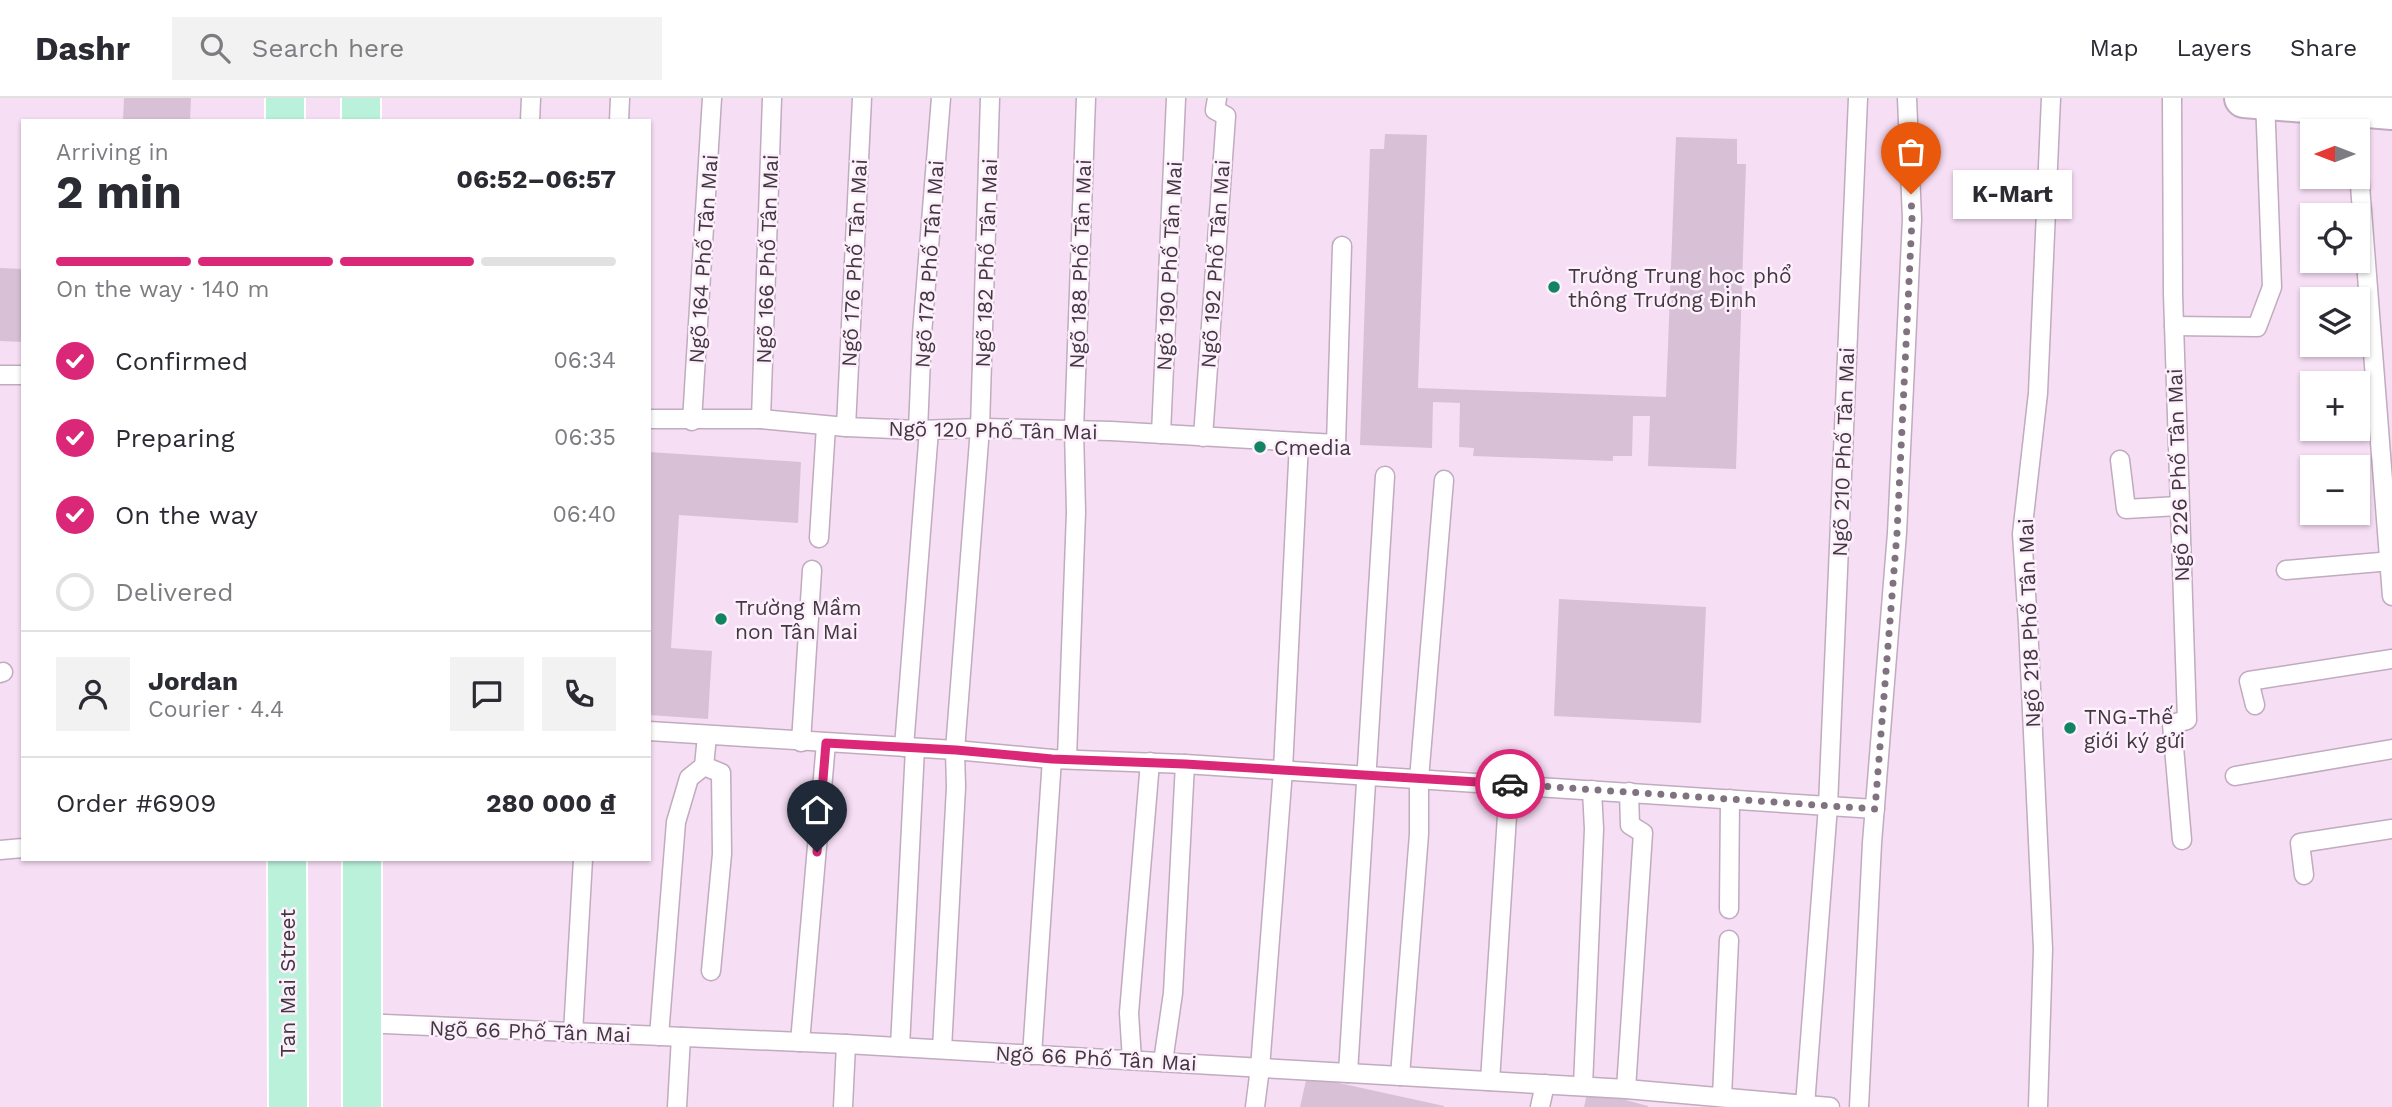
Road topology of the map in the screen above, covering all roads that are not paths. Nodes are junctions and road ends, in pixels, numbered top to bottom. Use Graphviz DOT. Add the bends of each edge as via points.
graph roads {
  1 [pos="285,98"];
  2 [pos="361,98"];
  3 [pos="531,98"];
  4 [pos="620,98"];
  5 [pos="712,98"];
  6 [pos="772,98"];
  7 [pos="862,98"];
  8 [pos="941,98"];
  9 [pos="990,98"];
  10 [pos="1086,98"];
  11 [pos="1177,98"];
  12 [pos="1217,98"];
  13 [pos="1858,98"];
  14 [pos="1908,98"];
  15 [pos="2051,98"];
  16 [pos="2172,98"];
  17 [pos="2255,99"];
  18 [pos="2392,110"];
  19 [pos="285,119"];
  20 [pos="361,119"];
  21 [pos="530,119"];
  22 [pos="619,119"];
  23 [pos="2360,189"];
  24 [pos="1342,246"];
  25 [pos="2174,326"];
  26 [pos="0,375"];
  27 [pos="21,375"];
  28 [pos="651,419"];
  29 [pos="761,419"];
  30 [pos="692,421"];
  31 [pos="825,426"];
  32 [pos="846,428"];
  33 [pos="980,428"];
  34 [pos="923,430"];
  35 [pos="1074,430"];
  36 [pos="1161,434"];
  37 [pos="1203,437"];
  38 [pos="1298,442"];
  39 [pos="2120,460"];
  40 [pos="1385,476"];
  41 [pos="1444,480"];
  42 [pos="2178,506"];
  43 [pos="819,538"];
  44 [pos="2390,561"];
  45 [pos="812,570"];
  46 [pos="2286,570"];
  47 [pos="2392,596"];
  48 [pos="2392,659"];
  49 [pos="2255,705"];
  50 [pos="651,731"];
  51 [pos="707,736"];
  52 [pos="802,742"];
  53 [pos="826,743"];
  54 [pos="910,748"];
  55 [pos="2392,748"];
  56 [pos="956,750"];
  57 [pos="1059,759"];
  58 [pos="1150,762"];
  59 [pos="1185,764"];
  60 [pos="704,766"];
  61 [pos="1283,770"];
  62 [pos="1365,775"];
  63 [pos="2235,776"];
  64 [pos="1419,779"];
  65 [pos="1509,784"];
  66 [pos="1592,790"];
  67 [pos="1629,792"];
  68 [pos="1730,799"];
  69 [pos="1828,806"];
  70 [pos="1875,809"];
  71 [pos="2392,829"];
  72 [pos="2182,841"];
  73 [pos="21,848"];
  74 [pos="0,850"];
  75 [pos="287,861"];
  76 [pos="362,861"];
  77 [pos="583,861"];
  78 [pos="2304,875"];
  79 [pos="1729,909"];
  80 [pos="1729,940"];
  81 [pos="711,971"];
  82 [pos="362,1023"];
  83 [pos="573,1032"];
  84 [pos="659,1036"];
  85 [pos="681,1037"];
  86 [pos="800,1042"];
  87 [pos="846,1044"];
  88 [pos="900,1047"];
  89 [pos="942,1049"];
  90 [pos="1032,1055"];
  91 [pos="1132,1060"];
  92 [pos="1163,1062"];
  93 [pos="1260,1068"];
  94 [pos="1348,1073"];
  95 [pos="1400,1076"];
  96 [pos="1490,1081"];
  97 [pos="1545,1084"];
  98 [pos="1583,1086"];
  99 [pos="1626,1089"];
  100 [pos="1722,1097"];
  101 [pos="1805,1105"];
  102 [pos="288,1107"];
  103 [pos="362,1107"];
  104 [pos="677,1107"];
  105 [pos="843,1107"];
  106 [pos="1255,1107"];
  107 [pos="1540,1107"];
  108 [pos="1830,1107"];
  109 [pos="1858,1107"];
  110 [pos="2038,1107"];
  1 -- 19 [label="main road"];
  2 -- 20 [label="main road"];
  3 -- 21 [label="lane"];
  4 -- 22 [label="lane"];
  5 -- 30 [label="lane, Ngõ 164 Phố Tân Mai"];
  6 -- 29 [label="lane, Ngõ 166 Phố Tân Mai"];
  7 -- 32 [label="lane, Ngõ 176 Phố Tân Mai"];
  8 -- 34 [label="lane, Ngõ 178 Phố Tân Mai" via="922,334"];
  9 -- 33 [label="lane, Ngõ 182 Phố Tân Mai"];
  10 -- 35 [label="lane, Ngõ 188 Phố Tân Mai"];
  11 -- 36 [label="lane, Ngõ 190 Phố Tân Mai"];
  12 -- 37 [label="lane, Ngõ 192 Phố Tân Mai" via="1215,110 1226,116"];
  13 -- 69 [label="lane, Ngõ 210 Phố Tân Mai"];
  14 -- 70 [label="lane" via="1911,246 1897,533"];
  15 -- 110 [label="lane, Ngõ 218 Phố Tân Mai" via="2038,393 2022,534 2043,949"];
  16 -- 25 [label="lane, Ngõ 226 Phố Tân Mai"];
  17 -- 18 [label="street" via="2355,113"];
  17 -- 25 [label="lane" via="2272,287 2257,327"];
  23 -- 44 [label="lane"];
  24 -- 38 [label="lane, Ngõ 120 Phố Tân Mai" via="1336,444"];
  25 -- 42 [label="lane, Ngõ 226 Phố Tân Mai"];
  26 -- 27 [label="lane"];
  28 -- 30 [label="lane, Ngõ 120 Phố Tân Mai"];
  29 -- 30 [label="lane, Ngõ 120 Phố Tân Mai"];
  29 -- 31 [label="lane, Ngõ 120 Phố Tân Mai"];
  31 -- 32 [label="lane, Ngõ 120 Phố Tân Mai"];
  31 -- 43 [label="lane"];
  32 -- 34 [label="lane, Ngõ 120 Phố Tân Mai"];
  33 -- 34 [label="lane, Ngõ 120 Phố Tân Mai"];
  33 -- 35 [label="lane, Ngõ 120 Phố Tân Mai"];
  33 -- 56 [label="lane, Ngõ 182 Phố Tân Mai"];
  34 -- 54 [label="lane, Ngõ 178 Phố Tân Mai"];
  35 -- 36 [label="lane, Ngõ 120 Phố Tân Mai"];
  35 -- 57 [label="lane, Ngõ 188 Phố Tân Mai" via="1076,512"];
  36 -- 37 [label="lane, Ngõ 120 Phố Tân Mai"];
  37 -- 38 [label="lane, Ngõ 120 Phố Tân Mai"];
  38 -- 61 [label="lane"];
  39 -- 42 [label="lane" via="2126,509"];
  40 -- 62 [label="lane"];
  41 -- 64 [label="lane"];
  42 -- 72 [label="lane, Ngõ 226 Phố Tân Mai" via="2187,720 2172,724"];
  44 -- 46 [label="lane"];
  44 -- 47 [label="lane"];
  45 -- 52 [label="lane"];
  48 -- 49 [label="lane" via="2249,681"];
  50 -- 51 [label="lane"];
  51 -- 52 [label="lane"];
  51 -- 60 [label="lane"];
  52 -- 53 [label="lane"];
  53 -- 54 [label="lane"];
  53 -- 86 [label="lane"];
  54 -- 56 [label="lane"];
  54 -- 88 [label="lane, Ngõ 178 Phố Tân Mai"];
  55 -- 63 [label="lane"];
  56 -- 57 [label="lane"];
  56 -- 89 [label="lane, Ngõ 182 Phố Tân Mai"];
  57 -- 58 [label="lane"];
  57 -- 90 [label="lane, Ngõ 188 Phố Tân Mai"];
  58 -- 59 [label="lane"];
  58 -- 91 [label="lane" via="1129,1013"];
  59 -- 61 [label="lane"];
  59 -- 92 [label="lane" via="1173,993"];
  60 -- 81 [label="lane" via="721,773 722,854"];
  60 -- 84 [label="lane" via="689,778 676,822"];
  61 -- 62 [label="lane"];
  61 -- 93 [label="lane"];
  62 -- 64 [label="lane"];
  62 -- 94 [label="lane"];
  64 -- 65 [label="lane"];
  64 -- 95 [label="lane" via="1419,834"];
  65 -- 66 [label="lane"];
  65 -- 96 [label="lane"];
  66 -- 67 [label="lane"];
  66 -- 98 [label="lane"];
  67 -- 68 [label="lane"];
  67 -- 99 [label="lane" via="1630,825 1643,833"];
  68 -- 69 [label="lane"];
  68 -- 79 [label="lane"];
  69 -- 70 [label="lane"];
  69 -- 101 [label="lane, Ngõ 210 Phố Tân Mai"];
  70 -- 109 [label="lane"];
  71 -- 78 [label="lane" via="2300,843"];
  73 -- 74 [label="lane"];
  75 -- 102 [label="main road, Tan Mai Street"];
  76 -- 82 [label="main road"];
  77 -- 83 [label="lane"];
  80 -- 100 [label="lane"];
  82 -- 83 [label="lane, Ngõ 66 Phố Tân Mai"];
  82 -- 103 [label="main road"];
  83 -- 84 [label="lane, Ngõ 66 Phố Tân Mai"];
  84 -- 85 [label="lane, Ngõ 66 Phố Tân Mai"];
  85 -- 86 [label="lane, Ngõ 66 Phố Tân Mai"];
  85 -- 104 [label="lane"];
  86 -- 87 [label="lane, Ngõ 66 Phố Tân Mai"];
  87 -- 88 [label="lane, Ngõ 66 Phố Tân Mai"];
  87 -- 105 [label="lane"];
  88 -- 89 [label="lane, Ngõ 66 Phố Tân Mai"];
  89 -- 90 [label="lane, Ngõ 66 Phố Tân Mai"];
  90 -- 91 [label="lane, Ngõ 66 Phố Tân Mai"];
  91 -- 92 [label="lane, Ngõ 66 Phố Tân Mai"];
  92 -- 93 [label="lane, Ngõ 66 Phố Tân Mai"];
  93 -- 94 [label="lane, Ngõ 66 Phố Tân Mai"];
  93 -- 106 [label="lane"];
  94 -- 95 [label="lane, Ngõ 66 Phố Tân Mai"];
  95 -- 96 [label="lane, Ngõ 66 Phố Tân Mai"];
  96 -- 97 [label="lane, Ngõ 66 Phố Tân Mai"];
  97 -- 98 [label="lane, Ngõ 66 Phố Tân Mai"];
  97 -- 107 [label="lane"];
  98 -- 99 [label="lane, Ngõ 66 Phố Tân Mai"];
  99 -- 100 [label="lane, Ngõ 66 Phố Tân Mai"];
  100 -- 101 [label="lane, Ngõ 66 Phố Tân Mai"];
  101 -- 108 [label="lane, Ngõ 66 Phố Tân Mai"];
}
